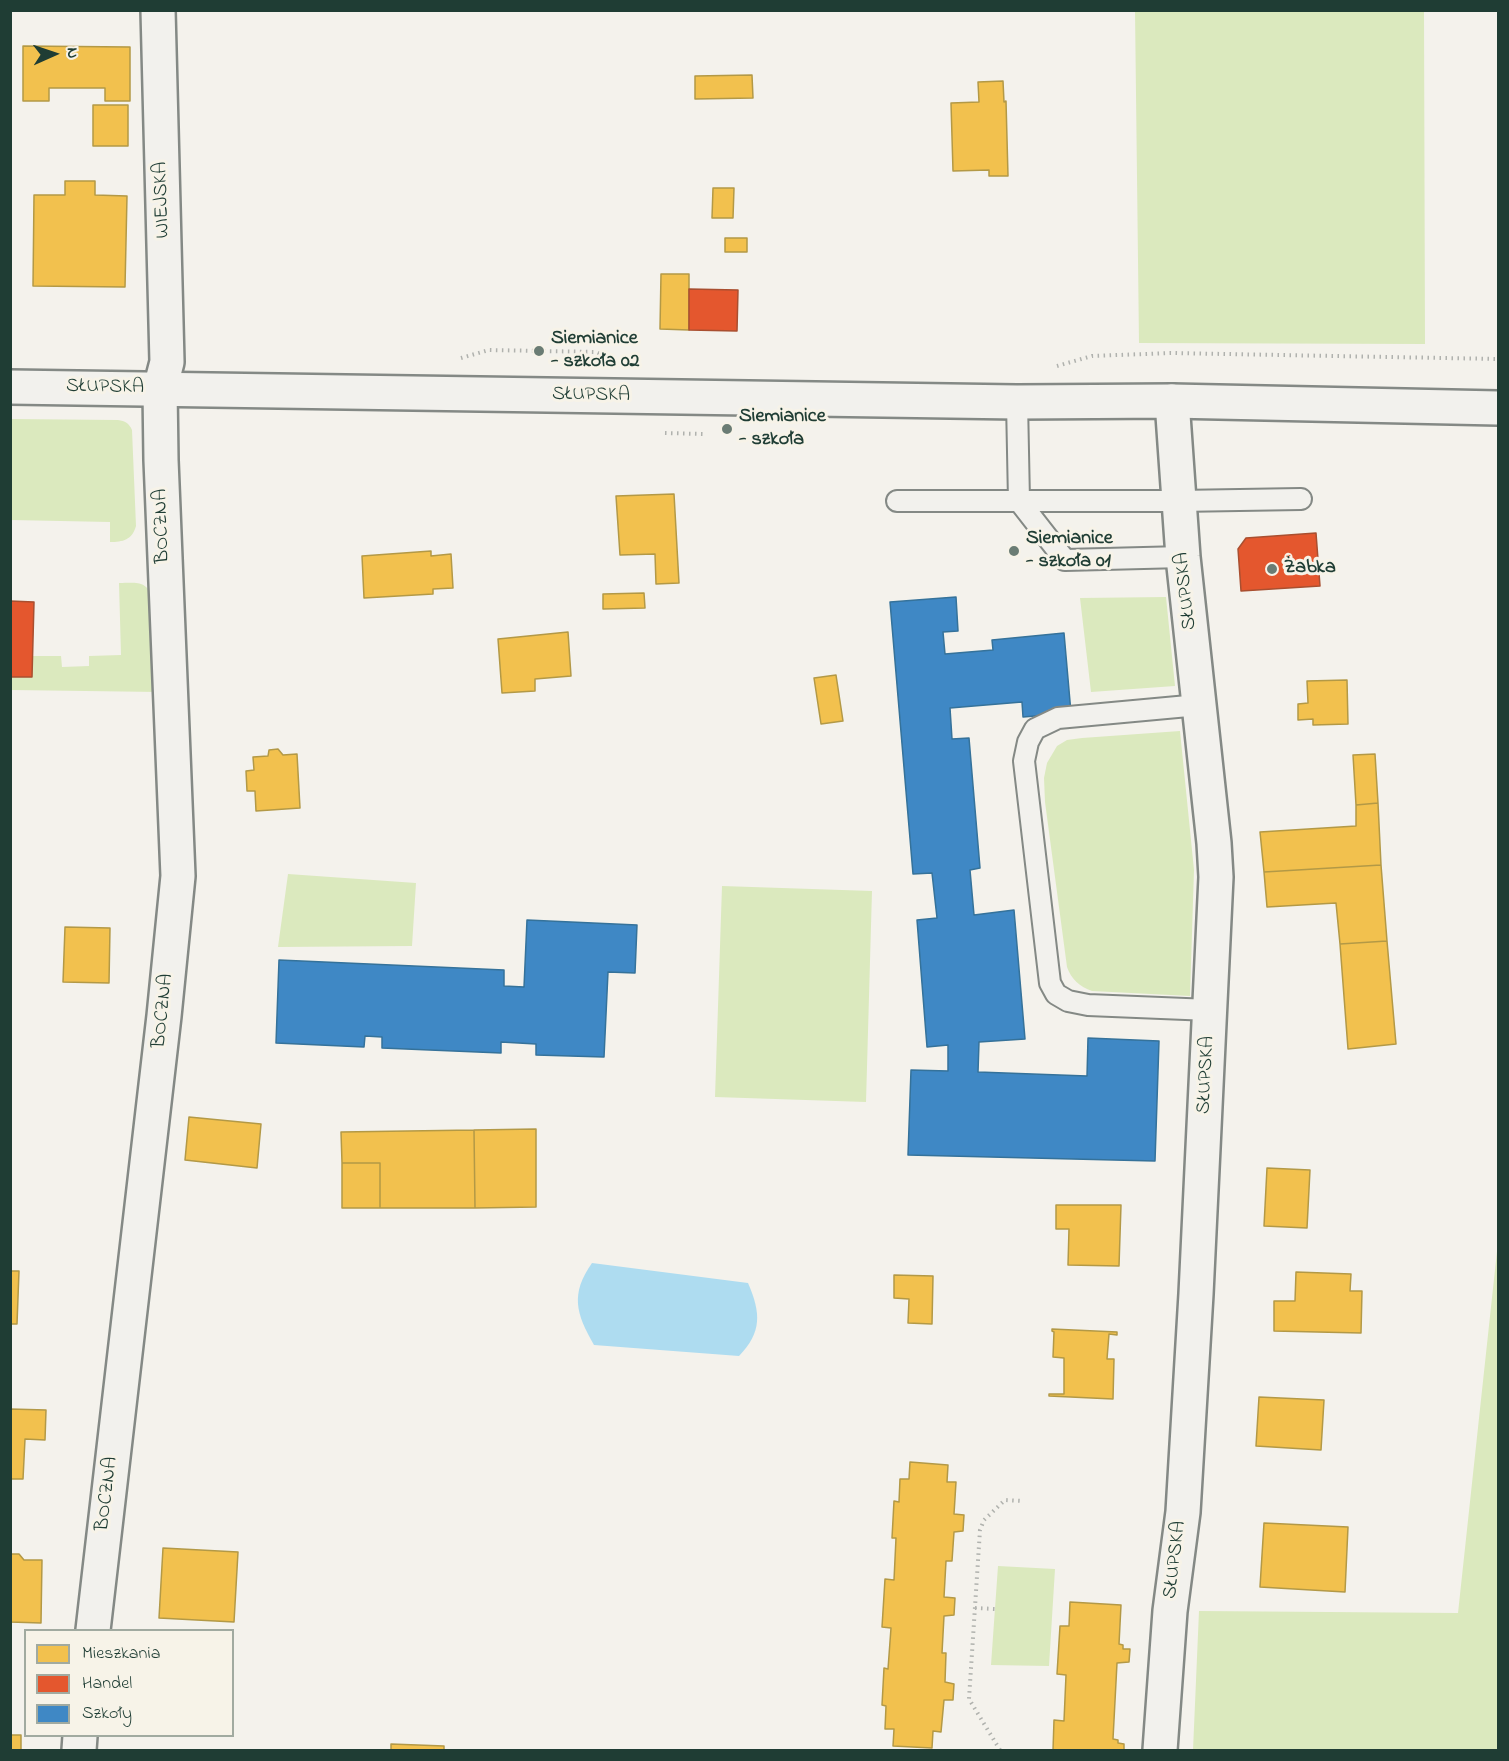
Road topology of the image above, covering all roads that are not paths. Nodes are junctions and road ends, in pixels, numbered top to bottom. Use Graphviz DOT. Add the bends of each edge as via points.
graph roads {
  1 [pos="158,10"];
  2 [pos="10,387"];
  3 [pos="160,389"];
  4 [pos="1172,401"];
  5 [pos="1017,402"];
  6 [pos="1498,408"];
  7 [pos="1301,499"];
  8 [pos="897,501"];
  9 [pos="1019,501"];
  10 [pos="1178,501"];
  11 [pos="1183,557"];
  12 [pos="1199,705"];
  13 [pos="1210,1010"];
  14 [pos="93,1629"];
  15 [pos="1160,1750"];
  1 -- 3 [label="street, WIEJSKA" via="167,362"];
  2 -- 3 [label="street, SŁUPSKA"];
  3 -- 5 [label="street, SŁUPSKA"];
  3 -- 14 [label="street, BOCZNA" via="178,876"];
  4 -- 5 [label="street, SŁUPSKA"];
  4 -- 6 [label="street, SŁUPSKA"];
  4 -- 10 [label="street, SŁUPSKA"];
  5 -- 9 [label="lane"];
  7 -- 10 [label="lane"];
  8 -- 9 [label="lane"];
  9 -- 10 [label="lane"];
  9 -- 11 [label="lane" via="1065,560"];
  10 -- 11 [label="street, SŁUPSKA"];
  11 -- 12 [label="street, SŁUPSKA"];
  12 -- 13 [label="street, SŁUPSKA" via="1216,877"];
  12 -- 13 [label="lane" via="1058,718 1035,729 1024,761 1050,983 1056,994 1088,1005"];
  13 -- 15 [label="street, SŁUPSKA" via="1183,1512 1170,1611"];
}
